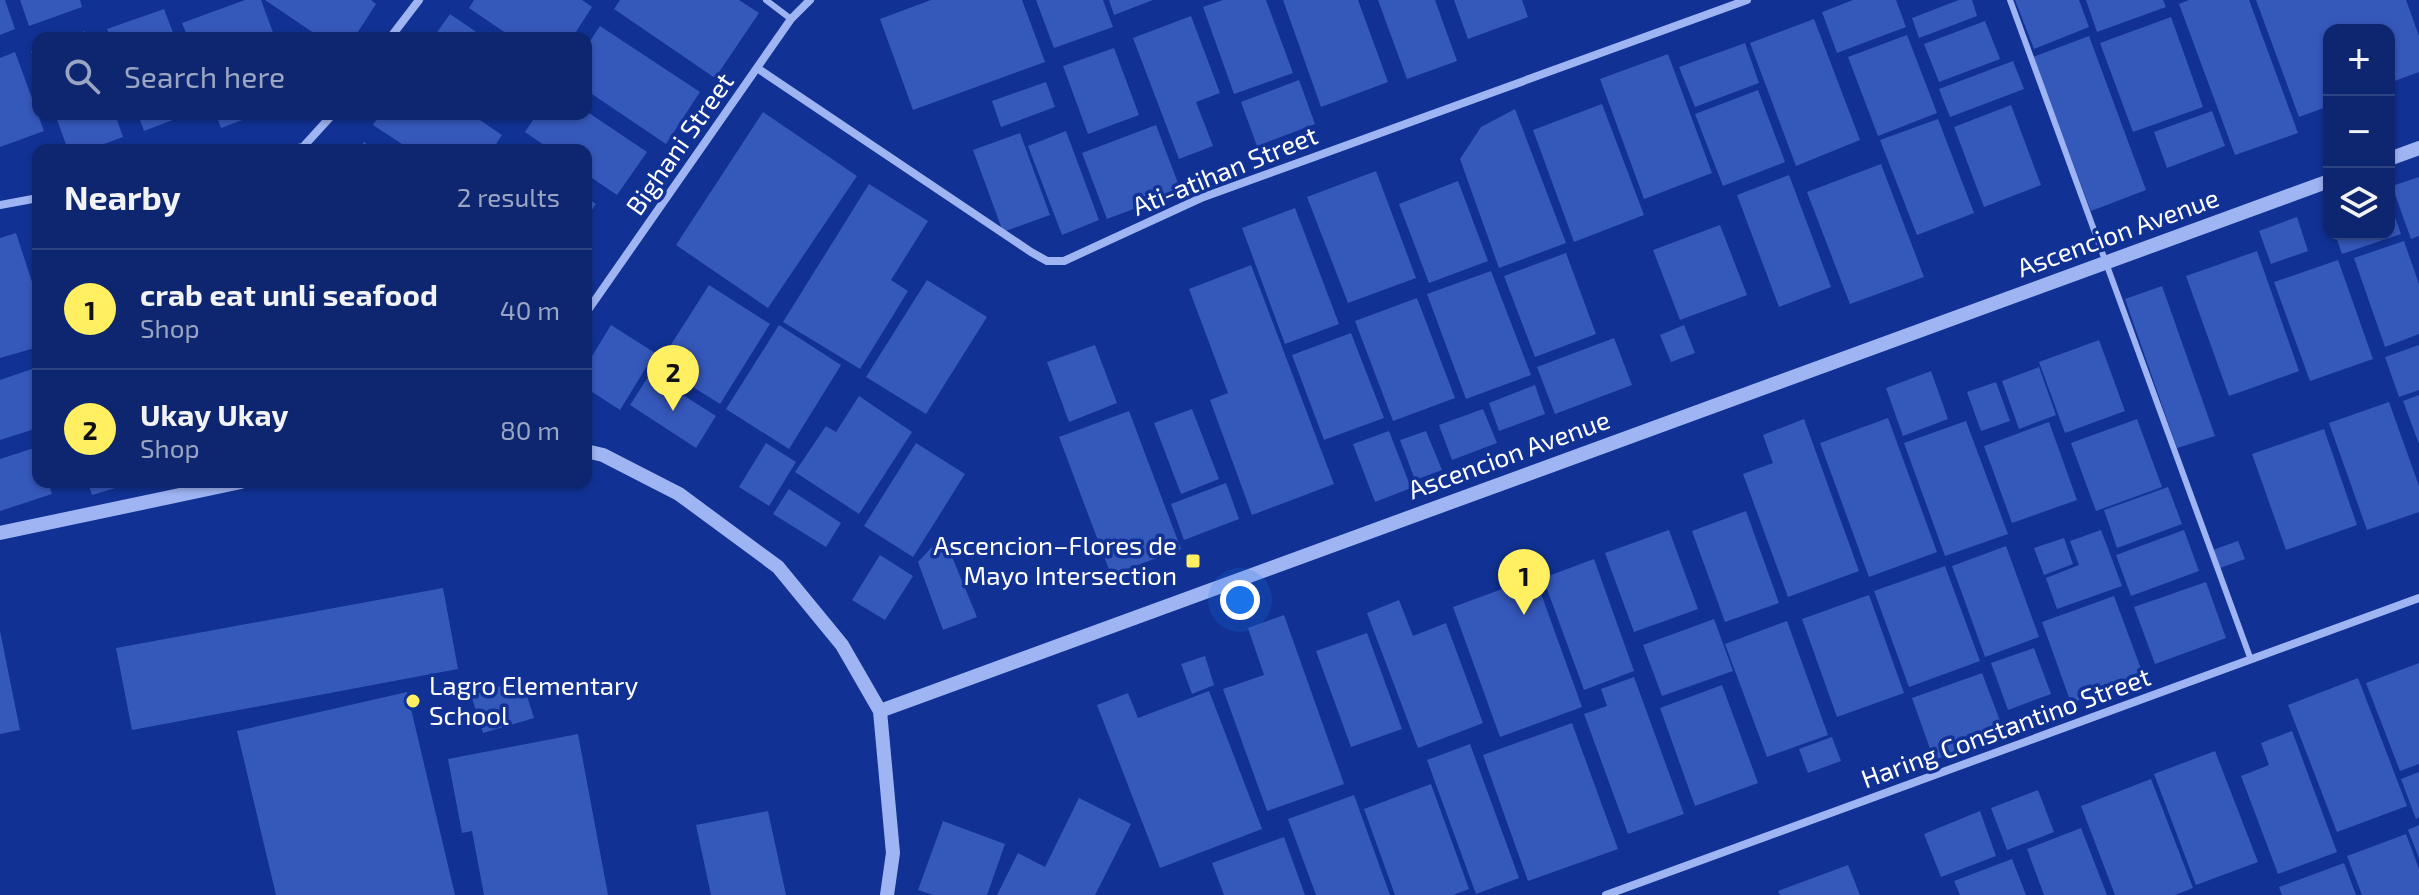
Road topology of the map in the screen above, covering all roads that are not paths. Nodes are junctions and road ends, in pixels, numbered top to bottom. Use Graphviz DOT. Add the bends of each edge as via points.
graph roads {
  1 [pos="419,0"];
  2 [pos="766,0"];
  3 [pos="810,0"];
  4 [pos="1747,0"];
  5 [pos="2010,0"];
  6 [pos="791,19"];
  7 [pos="395,32"];
  8 [pos="757,68"];
  9 [pos="328,120"];
  10 [pos="306,144"];
  11 [pos="2419,148"];
  12 [pos="2395,157"];
  13 [pos="2323,183"];
  14 [pos="32,199"];
  15 [pos="0,205"];
  16 [pos="2106,263"];
  17 [pos="592,304"];
  18 [pos="592,452"];
  19 [pos="213,488"];
  20 [pos="0,533"];
  21 [pos="2419,598"];
  22 [pos="2251,660"];
  23 [pos="880,711"];
  24 [pos="887,895"];
  25 [pos="1606,895"];
  1 -- 7 [label="street"];
  2 -- 6 [label="lane"];
  3 -- 6 [label="street, Bighani Street"];
  4 -- 8 [label="street, Ati-atihan Street" via="1201,198 1064,261 1047,261 1031,252"];
  5 -- 16 [label="lane"];
  6 -- 8 [label="street, Bighani Street"];
  8 -- 17 [label="street, Bighani Street"];
  9 -- 10 [label="street"];
  11 -- 12 [label="street"];
  13 -- 16 [label="street, Ascencion Avenue"];
  14 -- 15 [label="street"];
  16 -- 22 [label="lane"];
  16 -- 23 [label="street, Ascencion Avenue"];
  18 -- 23 [label="street" via="679,494 778,567 842,645"];
  19 -- 20 [label="street"];
  21 -- 22 [label="street, Haring Constantino Street"];
  22 -- 25 [label="street, Haring Constantino Street"];
  23 -- 24 [label="street" via="893,853"];
}
